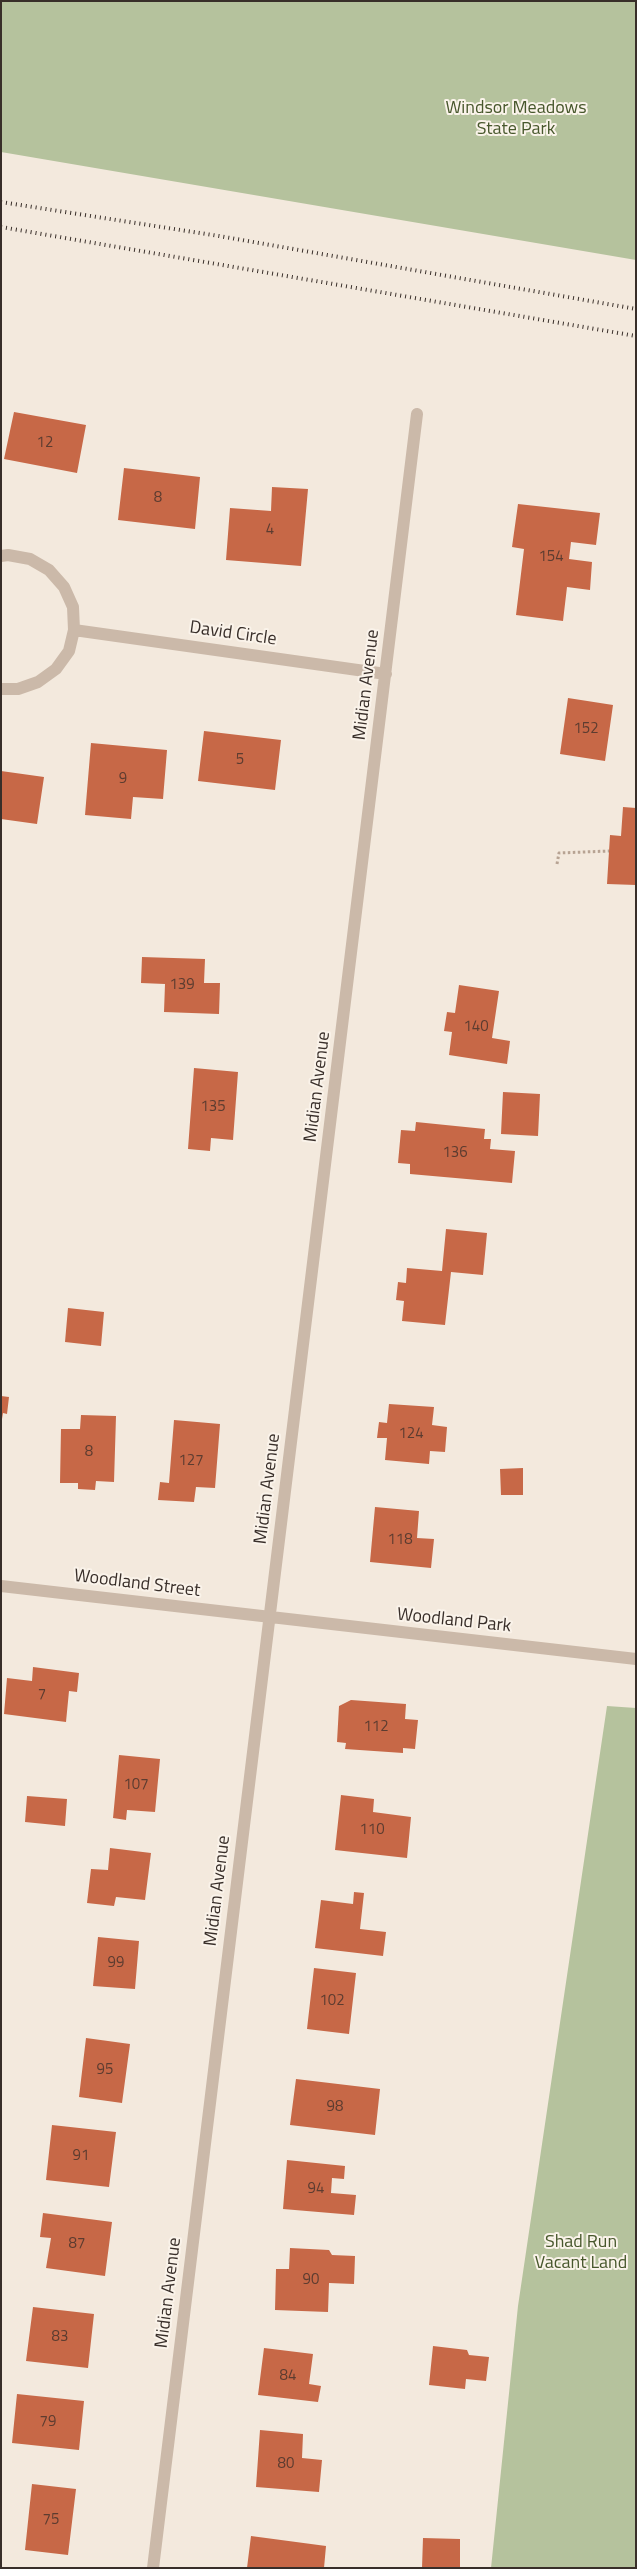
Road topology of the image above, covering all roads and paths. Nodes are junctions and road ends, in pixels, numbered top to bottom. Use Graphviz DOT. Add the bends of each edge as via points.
graph roads {
  1 [pos="417,414"];
  2 [pos="1,556"];
  3 [pos="74,630"];
  4 [pos="386,674"];
  5 [pos="1,689"];
  6 [pos="609,851"];
  7 [pos="557,864"];
  8 [pos="1,1586"];
  9 [pos="268,1618"];
  10 [pos="636,1659"];
  11 [pos="153,2568"];
  1 -- 4 [label="street, Midian Avenue"];
  2 -- 3 [label="street" via="30,559 49,570 64,587 73,607"];
  3 -- 4 [label="street, David Circle"];
  3 -- 5 [label="street" via="69,651 56,669 38,682 18,689"];
  4 -- 9 [label="street, Midian Avenue" via="314,1271"];
  6 -- 7 [label="path" via="559,853"];
  8 -- 9 [label="street, Woodland Street"];
  9 -- 10 [label="street, Woodland Park"];
  9 -- 11 [label="street, Midian Avenue"];
}
